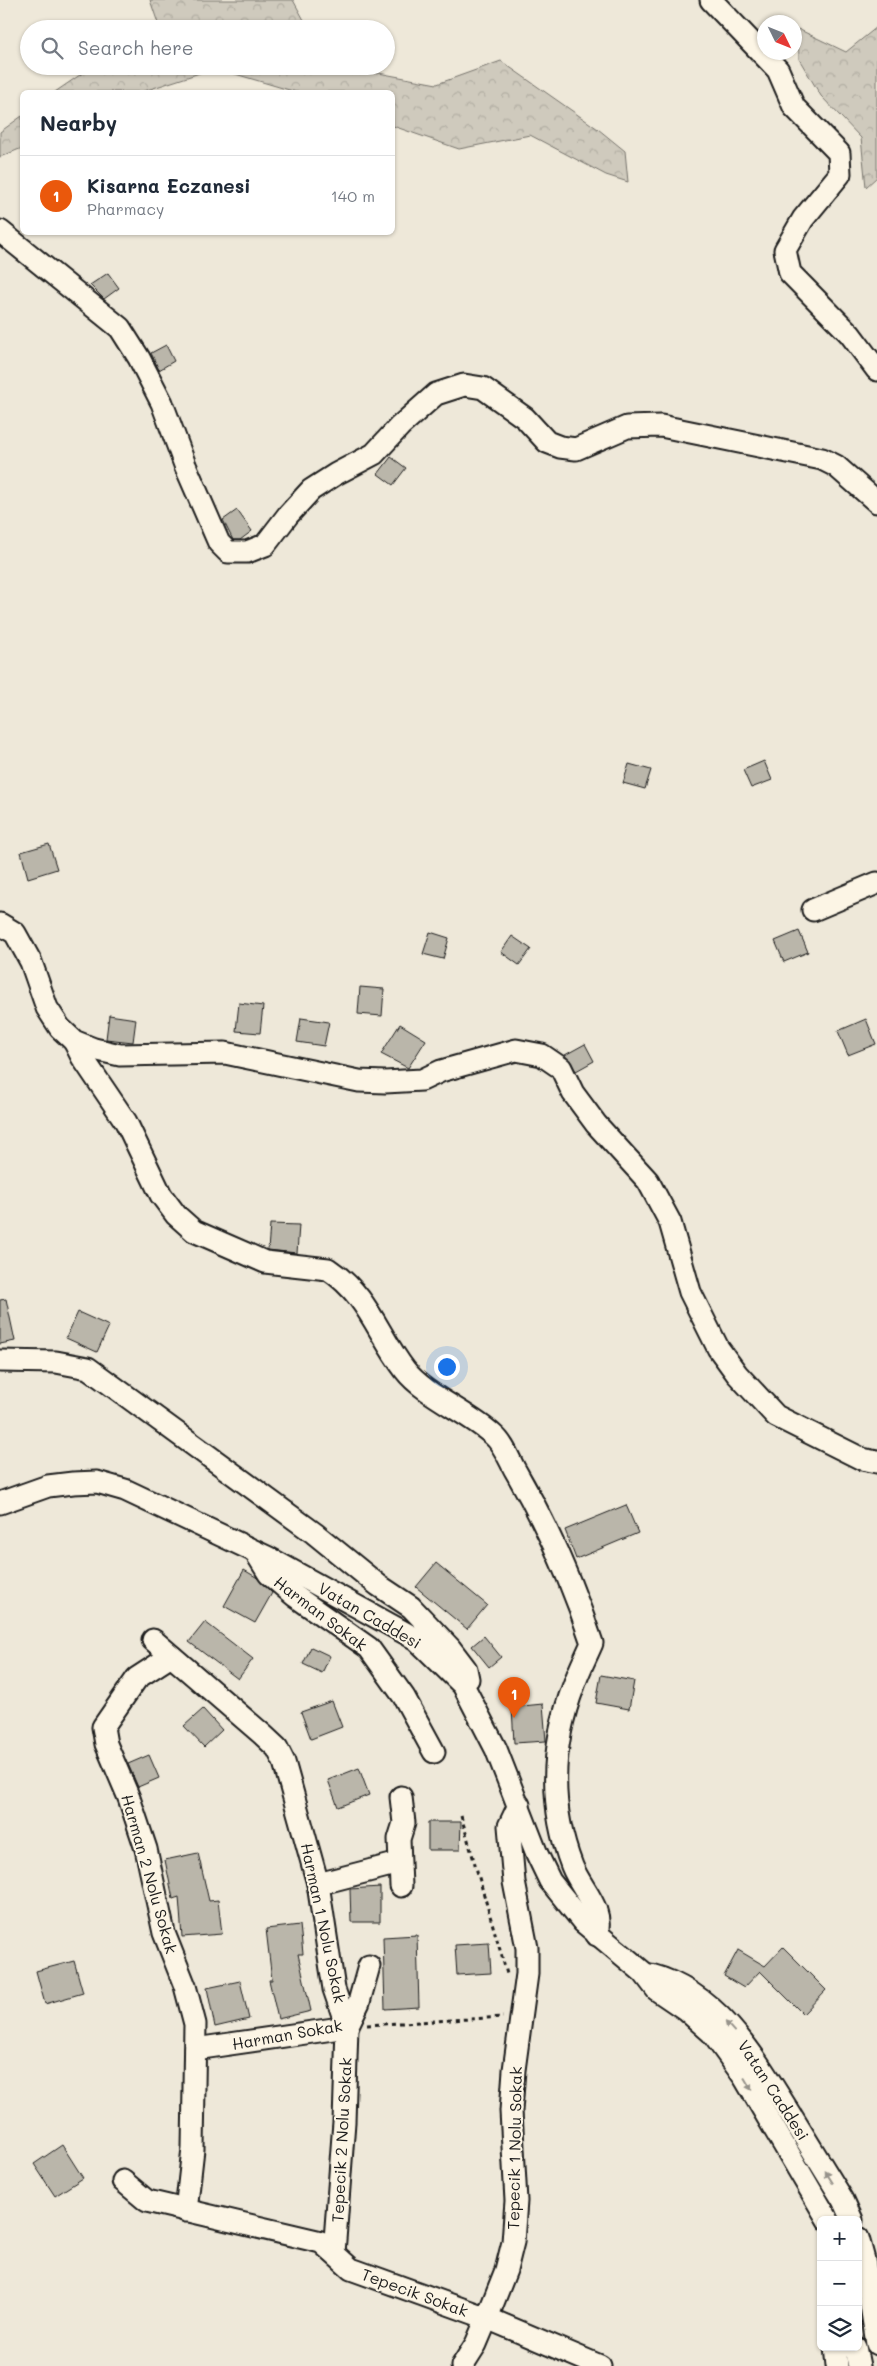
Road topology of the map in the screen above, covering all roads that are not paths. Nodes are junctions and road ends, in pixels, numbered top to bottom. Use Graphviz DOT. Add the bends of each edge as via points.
graph roads {
  1 [pos="711,0"];
  2 [pos="0,231"];
  3 [pos="877,370"];
  4 [pos="877,502"];
  5 [pos="877,883"];
  6 [pos="813,910"];
  7 [pos="0,924"];
  8 [pos="74,1040"];
  9 [pos="0,1361"];
  10 [pos="877,1462"];
  11 [pos="0,1503"];
  12 [pos="255,1551"];
  13 [pos="153,1640"];
  14 [pos="171,1656"];
  15 [pos="476,1709"];
  16 [pos="434,1752"];
  17 [pos="401,1797"];
  18 [pos="519,1805"];
  19 [pos="399,1863"];
  20 [pos="318,1884"];
  21 [pos="400,1886"];
  22 [pos="597,1935"];
  23 [pos="369,1966"];
  24 [pos="644,1973"];
  25 [pos="347,2027"];
  26 [pos="195,2049"];
  27 [pos="123,2181"];
  28 [pos="186,2211"];
  29 [pos="826,2216"];
  30 [pos="850,2216"];
  31 [pos="334,2253"];
  32 [pos="862,2253"];
  33 [pos="486,2318"];
  34 [pos="877,2344"];
  35 [pos="835,2351"];
  36 [pos="856,2351"];
  37 [pos="462,2366"];
  38 [pos="600,2366"];
  39 [pos="837,2366"];
  40 [pos="859,2366"];
  1 -- 3 [label="street" via="778,70 794,107 840,153 840,174 803,219 784,250 790,273 850,334"];
  2 -- 4 [label="street" via="120,328 162,403 219,543 228,552 246,552 265,545 311,490 374,454 436,394 464,384 483,388 525,418 547,442 560,448 576,449 627,427 661,426 822,459 836,466"];
  5 -- 6 [label="street"];
  7 -- 8 [label="street" via="15,934 31,962 48,1008 60,1028"];
  8 -- 10 [label="street" via="120,1055 225,1053 376,1082 422,1080 441,1071 516,1050 542,1055 561,1068 573,1093 596,1124 648,1181 670,1222 690,1292 718,1348 737,1374 776,1416 854,1455"];
  8 -- 22 [label="street" via="126,1122 161,1195 176,1215 194,1231 265,1262 328,1268 361,1298 405,1372 496,1436 551,1535 592,1643 560,1728 554,1783 558,1820 573,1868 600,1920"];
  9 -- 15 [label="street" via="56,1362 88,1368 314,1533 434,1628 466,1669"];
  11 -- 12 [label="street, Vatan Caddesi" via="48,1486 97,1482 125,1490"];
  12 -- 15 [label="street, Vatan Caddesi" via="416,1638 464,1685"];
  12 -- 16 [label="street, Harman Sokak" via="269,1574 369,1648 404,1697"];
  13 -- 14 [label="street, Harman 1 Nolu Sokak"];
  14 -- 20 [label="street, Harman 1 Nolu Sokak" via="277,1748 284,1762"];
  14 -- 26 [label="street, Harman 2 Nolu Sokak" via="137,1678 104,1727 106,1744 146,1850 164,1933 185,1986 195,2024"];
  15 -- 18 [label="street, Vatan Caddesi"];
  17 -- 19 [label="street" via="404,1823 398,1839"];
  18 -- 22 [label="street, Vatan Caddesi" via="550,1881 569,1908"];
  18 -- 33 [label="street, Tepecik 1 Nolu Sokak" via="509,1826 514,1882 527,1948 512,2111 516,2201 506,2270"];
  19 -- 20 [label="street"];
  19 -- 21 [label="street"];
  20 -- 25 [label="street, Harman 1 Nolu Sokak" via="334,1989"];
  22 -- 24 [label="street, Vatan Caddesi"];
  23 -- 25 [label="street, Harman Sokak" via="359,2002"];
  24 -- 29 [label="street, Vatan Caddesi, one-way" via="657,1990 712,2033 744,2077"];
  30 -- 24 [label="street, Vatan Caddesi, one-way" via="759,2063 739,2036 718,2013 697,1997 665,1979"];
  25 -- 26 [label="street, Harman Sokak"];
  25 -- 31 [label="street, Tepecik 2 Nolu Sokak"];
  26 -- 28 [label="street, Harman 2 Nolu Sokak" via="194,2149"];
  27 -- 28 [label="street, Tepecik Sokak" via="147,2201"];
  28 -- 31 [label="street, Tepecik Sokak" via="321,2242"];
  31 -- 33 [label="street, Tepecik Sokak" via="351,2269"];
  32 -- 34 [label="street"];
  33 -- 37 [label="street, Tepecik 1 Nolu Sokak" via="476,2344"];
  33 -- 38 [label="street, Tepecik Sokak"];
  35 -- 39 [label="street"];
  36 -- 40 [label="street"];
}
